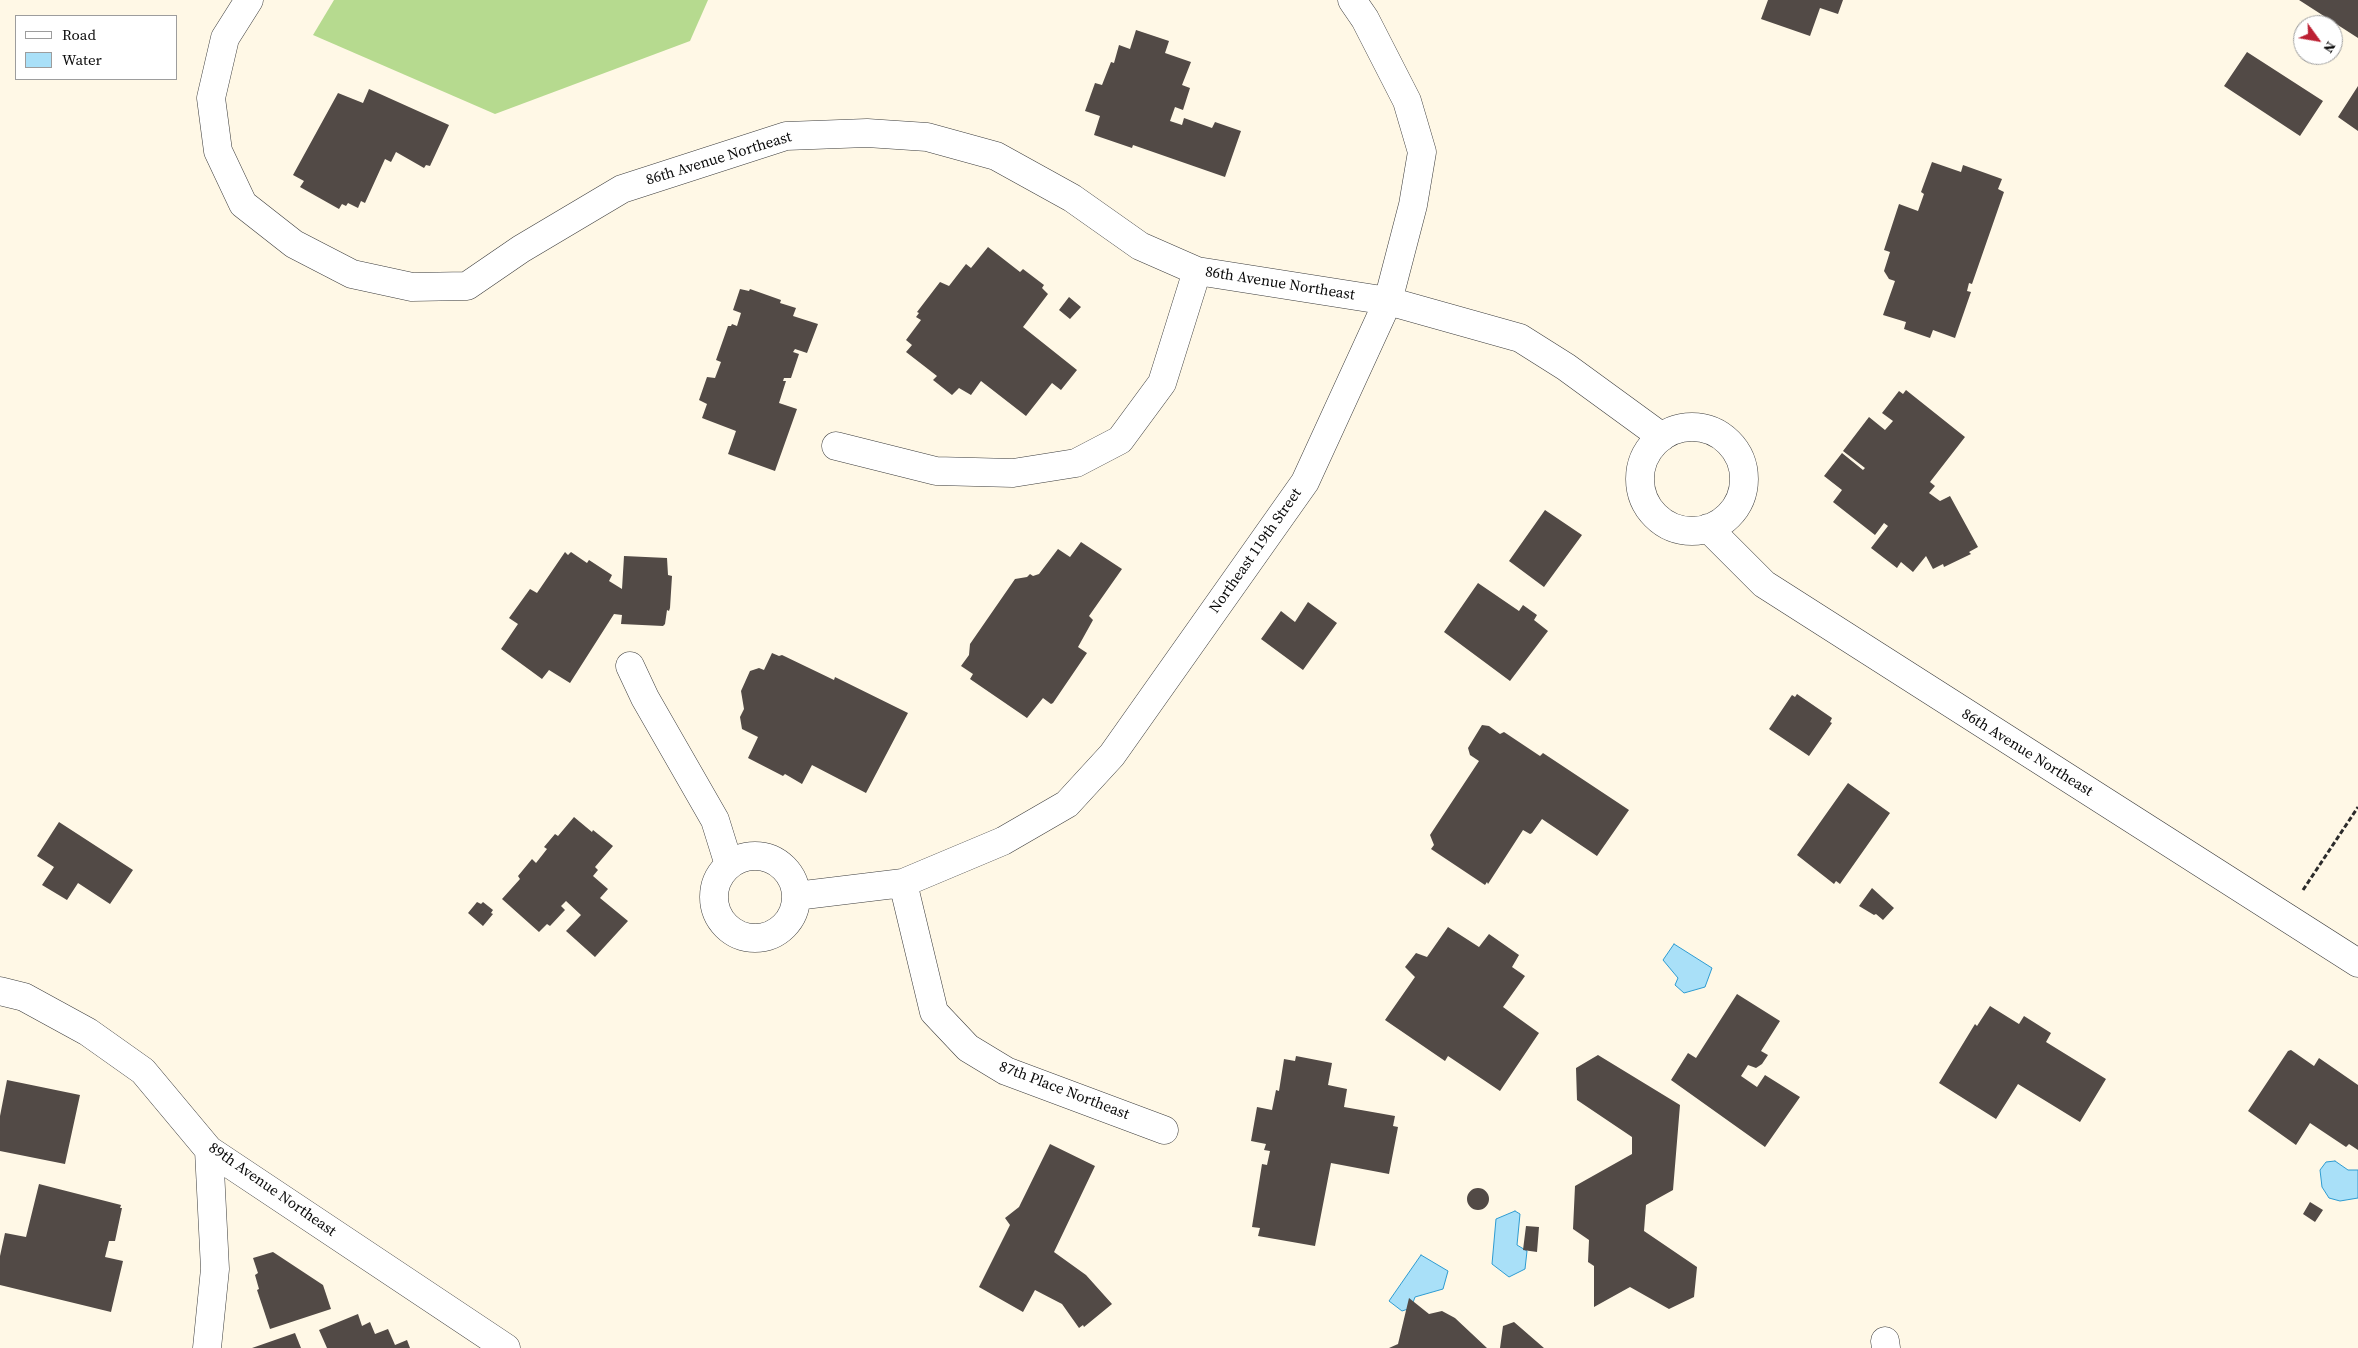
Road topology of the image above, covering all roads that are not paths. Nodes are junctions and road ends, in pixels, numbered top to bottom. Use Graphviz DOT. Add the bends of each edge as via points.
graph roads {
  1 [pos="249,0"];
  2 [pos="1352,0"];
  3 [pos="1198,271"];
  4 [pos="1388,301"];
  5 [pos="1662,436"];
  6 [pos="836,446"];
  7 [pos="1708,528"];
  8 [pos="630,666"];
  9 [pos="729,865"];
  10 [pos="903,883"];
  11 [pos="796,896"];
  12 [pos="2358,963"];
  13 [pos="0,991"];
  14 [pos="1164,1130"];
  15 [pos="210,1150"];
  16 [pos="207,1348"];
  17 [pos="506,1348"];
  1 -- 3 [label="street, 86th Avenue Northeast" via="225,38 210,98 218,151 243,204 294,244 352,274 412,287 467,286 520,249 622,188 786,136 867,133 927,137 996,156 1072,198 1140,246"];
  2 -- 4 [label="street, Northeast 119th Street" via="1365,19 1406,101 1422,152 1413,205"];
  3 -- 4 [label="street, 86th Avenue Northeast"];
  3 -- 6 [label="street" via="1162,383 1120,440 1076,463 1013,473 936,471"];
  4 -- 5 [label="street, 86th Avenue Northeast" via="1520,338"];
  4 -- 10 [label="street, Northeast 119th Street" via="1305,482 1112,755 1067,804 1003,841"];
  5 -- 7 [label="street" via="1650,448 1643,462 1642,494 1650,509 1675,528 1692,531"];
  5 -- 7 [label="street" via="1692,426 1708,429 1734,448 1742,463 1744,479 1734,509 1722,521"];
  7 -- 12 [label="street, 86th Avenue Northeast" via="1764,584"];
  8 -- 9 [label="street" via="715,820"];
  9 -- 11 [label="street" via="746,856 774,860 794,882"];
  9 -- 11 [label="street" via="715,884 713,898 723,925 734,934 763,938 776,932 787,923 794,910"];
  10 -- 11 [label="street, Northeast 119th Street"];
  10 -- 14 [label="street, 87th Place Northeast" via="934,1012 968,1048 1006,1071"];
  13 -- 15 [label="street, 89th Avenue Northeast" via="24,997 88,1032 143,1071"];
  15 -- 16 [label="street" via="215,1269"];
  15 -- 17 [label="street, 89th Avenue Northeast"];
}
